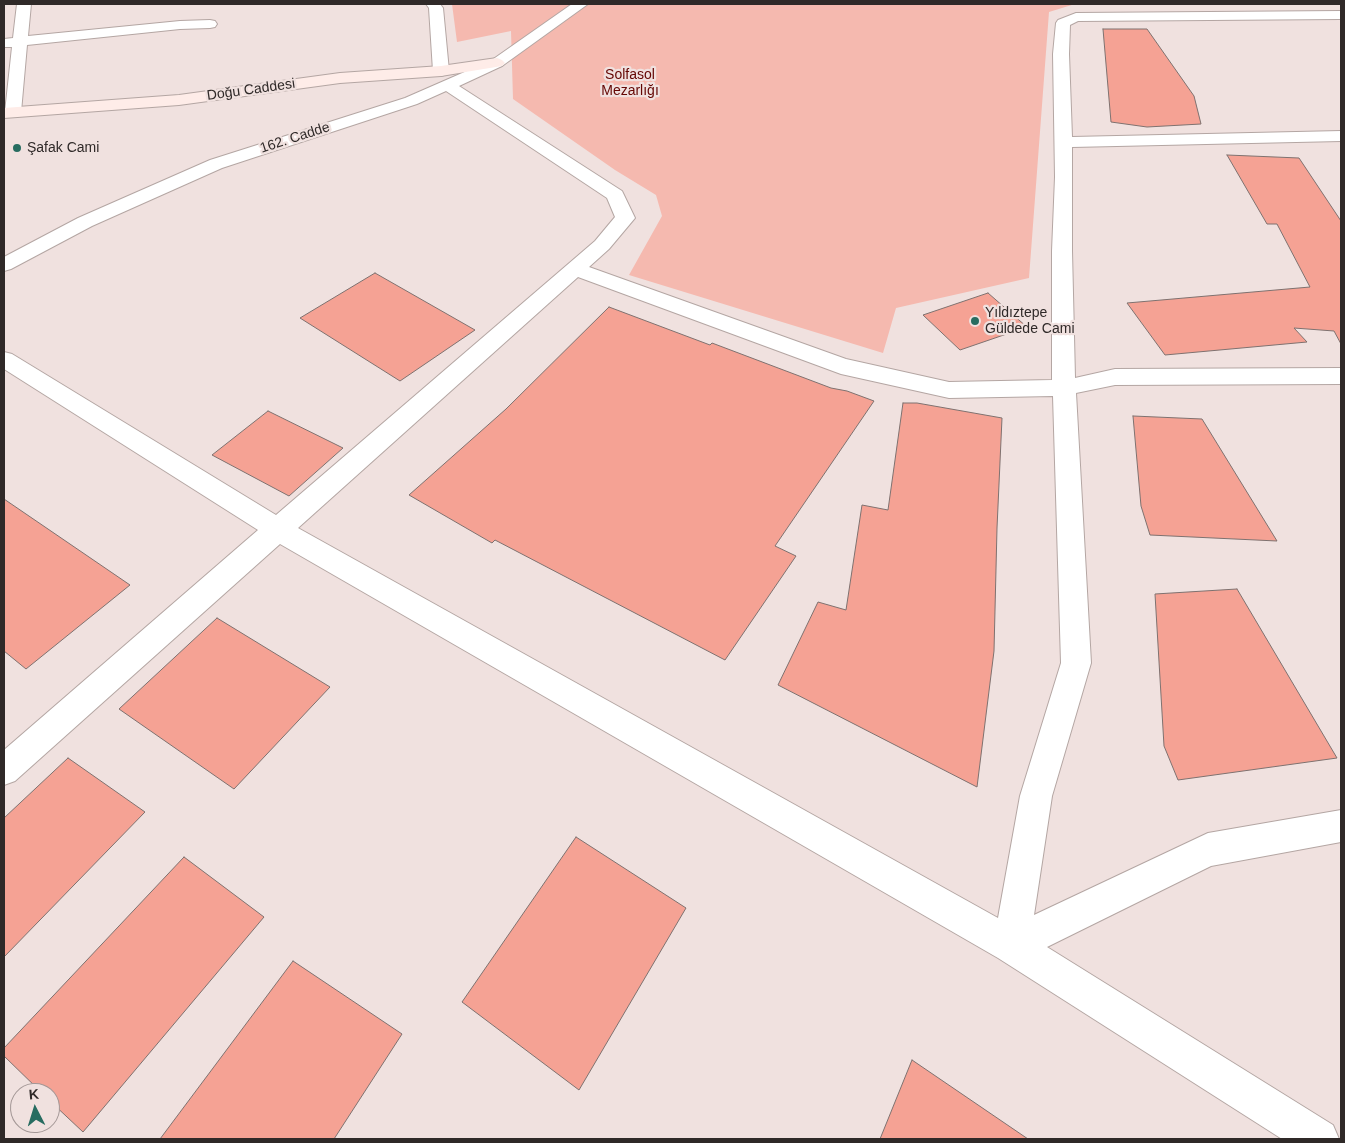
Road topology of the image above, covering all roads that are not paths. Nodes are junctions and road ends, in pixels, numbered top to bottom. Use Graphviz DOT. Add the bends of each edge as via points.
graph roads {
  1 [pos="24,4"];
  2 [pos="433,4"];
  3 [pos="582,4"];
  4 [pos="1341,15"];
  5 [pos="210,24"];
  6 [pos="20,42"];
  7 [pos="4,43"];
  8 [pos="444,78"];
  9 [pos="8,113"];
  10 [pos="1341,136"];
  11 [pos="1063,142"];
  12 [pos="4,265"];
  13 [pos="574,269"];
  14 [pos="4,359"];
  15 [pos="1341,376"];
  16 [pos="1064,388"];
  17 [pos="277,529"];
  18 [pos="4,770"];
  19 [pos="1341,826"];
  20 [pos="1011,945"];
  21 [pos="1319,1139"];
  1 -- 6 [label="street"];
  2 -- 8 [label="street"];
  3 -- 8 [label="street, 162. Cadde" via="497,63"];
  4 -- 11 [label="street" via="1076,17 1063,23"];
  5 -- 6 [label="street"];
  6 -- 7 [label="street"];
  6 -- 9 [label="street"];
  8 -- 9 [label="street, Doğu Caddesi" via="340,78 179,100"];
  8 -- 12 [label="street, 162. Cadde" via="411,101 216,164 85,222"];
  8 -- 13 [label="street" via="615,195 625,218 602,245"];
  10 -- 11 [label="street"];
  11 -- 16 [label="street"];
  13 -- 16 [label="street" via="841,366 949,390"];
  13 -- 17 [label="street"];
  14 -- 17 [label="street"];
  15 -- 16 [label="street" via="1115,377"];
  16 -- 20 [label="street" via="1076,663 1036,796"];
  17 -- 18 [label="street"];
  17 -- 20 [label="street"];
  19 -- 20 [label="street" via="1208,850"];
  20 -- 21 [label="street"];
}
